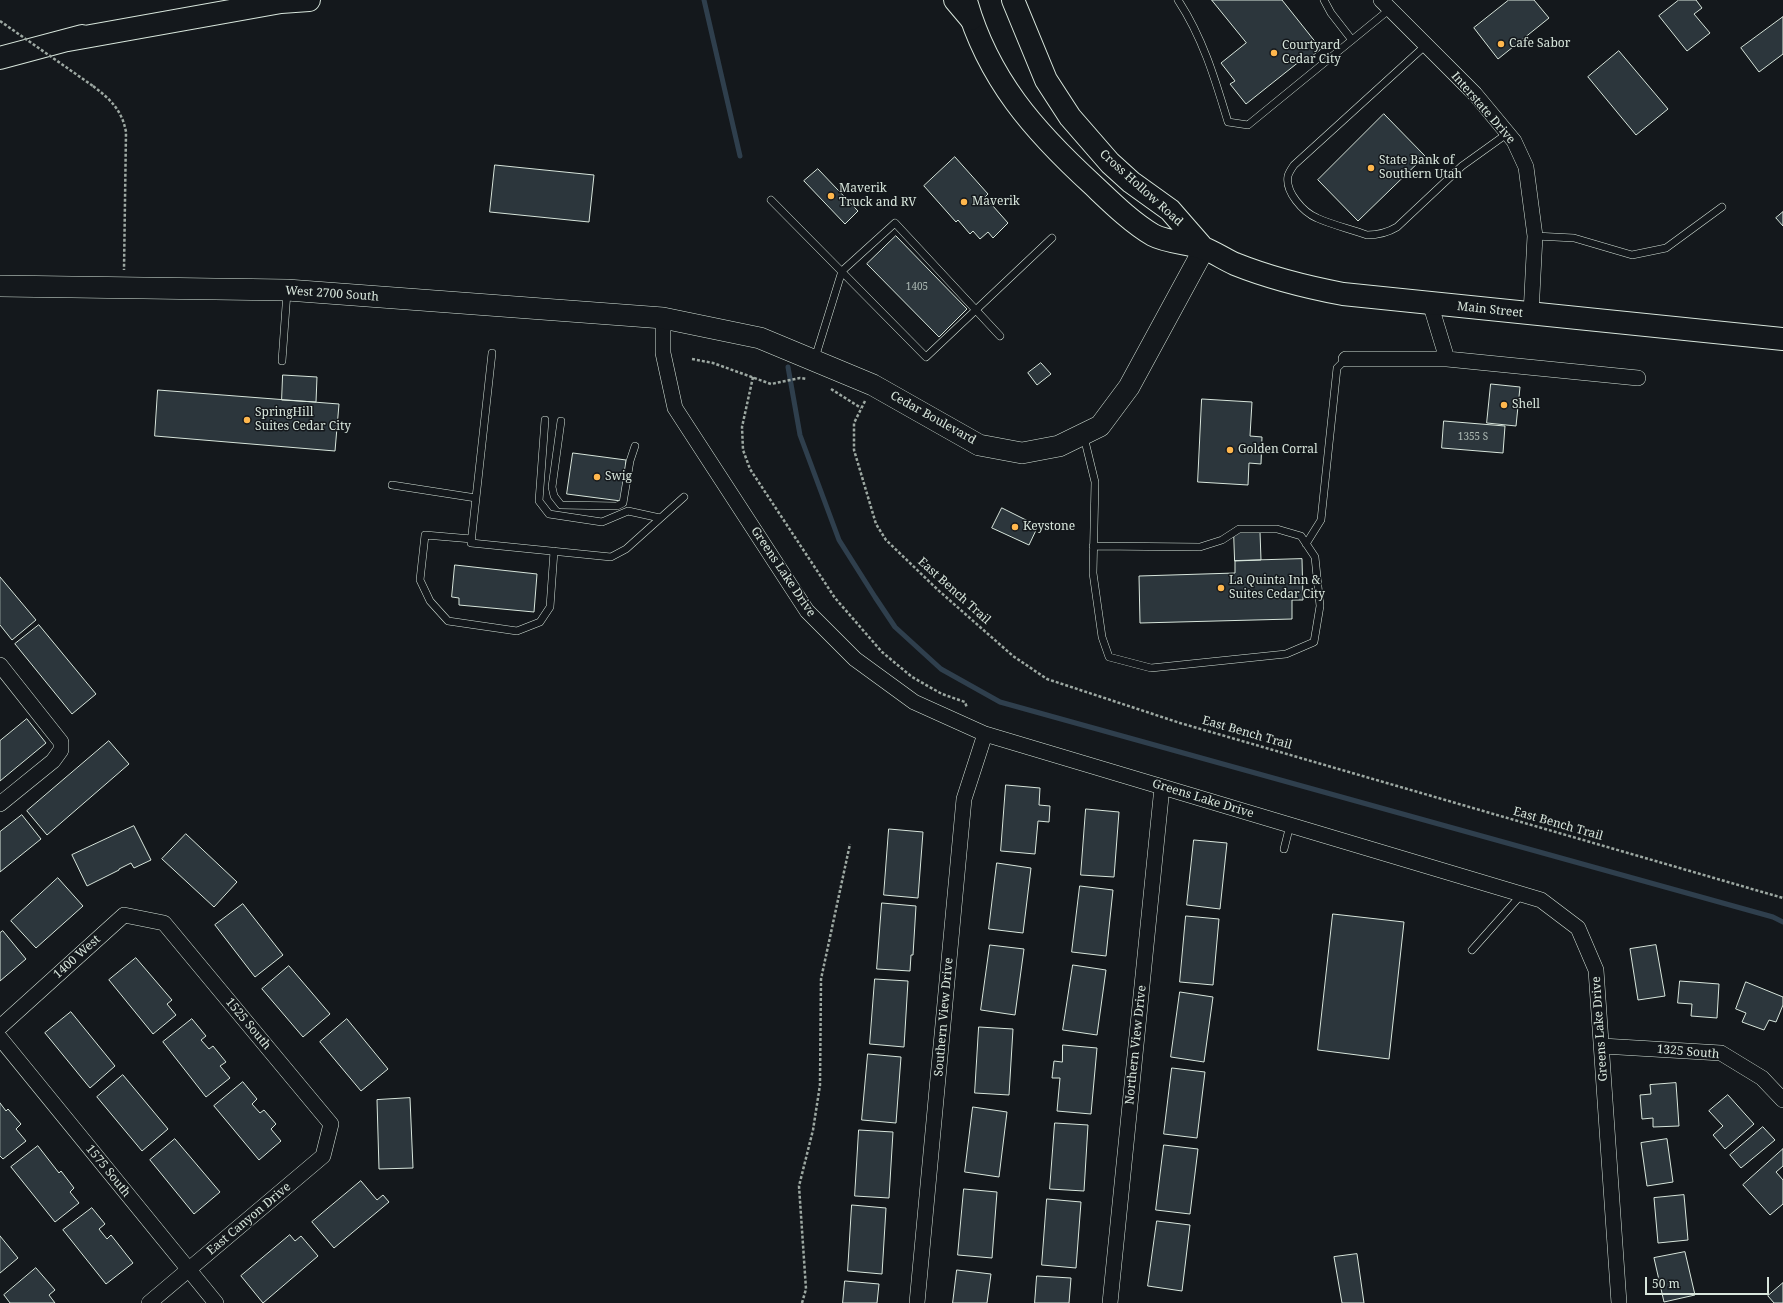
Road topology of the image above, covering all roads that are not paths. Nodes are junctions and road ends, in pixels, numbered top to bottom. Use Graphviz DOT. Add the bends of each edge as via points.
graph roads {
  1 [pos="209,0"];
  2 [pos="309,0"];
  3 [pos="955,0"];
  4 [pos="1013,0"];
  5 [pos="1178,0"];
  6 [pos="1324,0"];
  7 [pos="1385,4"];
  8 [pos="969,10"];
  9 [pos="68,40"];
  10 [pos="1352,40"];
  11 [pos="1426,45"];
  12 [pos="0,58"];
  13 [pos="1508,133"];
  14 [pos="771,200"];
  15 [pos="1722,207"];
  16 [pos="1535,236"];
  17 [pos="1052,238"];
  18 [pos="1204,248"];
  19 [pos="842,271"];
  20 [pos="0,286"];
  21 [pos="287,290"];
  22 [pos="1430,303"];
  23 [pos="976,310"];
  24 [pos="1531,314"];
  25 [pos="663,318"];
  26 [pos="1000,336"];
  27 [pos="1783,340"];
  28 [pos="492,353"];
  29 [pos="1346,358"];
  30 [pos="1447,359"];
  31 [pos="282,361"];
  32 [pos="813,370"];
  33 [pos="1638,378"];
  34 [pos="545,420"];
  35 [pos="561,421"];
  36 [pos="1083,435"];
  37 [pos="635,446"];
  38 [pos="392,485"];
  39 [pos="684,497"];
  40 [pos="476,498"];
  41 [pos="623,503"];
  42 [pos="628,511"];
  43 [pos="660,518"];
  44 [pos="472,539"];
  45 [pos="1306,544"];
  46 [pos="1094,546"];
  47 [pos="554,551"];
  48 [pos="0,666"];
  49 [pos="985,734"];
  50 [pos="1162,787"];
  51 [pos="0,804"];
  52 [pos="1290,825"];
  53 [pos="1284,849"];
  54 [pos="1521,895"];
  55 [pos="164,923"];
  56 [pos="1472,950"];
  57 [pos="0,1027"];
  58 [pos="0,1038"];
  59 [pos="1602,1046"];
  60 [pos="1783,1100"];
  61 [pos="331,1124"];
  62 [pos="189,1270"];
  63 [pos="149,1303"];
  64 [pos="216,1303"];
  65 [pos="917,1303"];
  66 [pos="1110,1303"];
  67 [pos="1619,1303"];
  1 -- 9 [label="main road"];
  2 -- 9 [label="main road" via="281,2"];
  3 -- 8 [label="main road, Cross Hollow Road"];
  4 -- 18 [label="main road, Cross Hollow Road" via="1044,75 1070,117 1110,162 1131,182 1170,210"];
  5 -- 10 [label="lane" via="1199,36 1228,122 1248,125"];
  6 -- 10 [label="lane"];
  7 -- 10 [label="lane"];
  7 -- 11 [label="street, Interstate Drive"];
  8 -- 18 [label="main road, Cross Hollow Road" via="987,57 1009,94 1035,127 1083,176 1155,236"];
  9 -- 12 [label="main road"];
  11 -- 13 [label="street, Interstate Drive" via="1475,94"];
  11 -- 13 [label="lane" via="1294,165 1288,175 1288,184 1304,209 1316,217 1368,234 1386,233 1397,227 1462,166"];
  13 -- 16 [label="street, Interstate Drive" via="1526,167"];
  14 -- 19 [label="lane"];
  15 -- 16 [label="lane" via="1666,248 1632,255 1574,238"];
  16 -- 24 [label="street, Interstate Drive"];
  17 -- 23 [label="lane"];
  18 -- 22 [label="main road, Main Street" via="1235,264 1304,286 1343,294"];
  18 -- 36 [label="street, Cedar Boulevard" via="1129,387 1100,426"];
  19 -- 23 [label="lane" via="926,357"];
  19 -- 23 [label="lane" via="895,223"];
  19 -- 32 [label="lane"];
  20 -- 21 [label="street, West 2700 South"];
  21 -- 25 [label="street, West 2700 South"];
  21 -- 31 [label="lane"];
  22 -- 24 [label="main road, Main Street"];
  22 -- 30 [label="street"];
  23 -- 26 [label="lane"];
  24 -- 27 [label="main road, Main Street"];
  25 -- 32 [label="street, Cedar Boulevard" via="760,338"];
  25 -- 49 [label="street, Greens Lake Drive" via="663,353 675,408 807,611 855,659 914,702"];
  28 -- 40 [label="lane"];
  29 -- 30 [label="street"];
  29 -- 45 [label="lane" via="1336,368 1320,520"];
  30 -- 33 [label="street"];
  32 -- 36 [label="street, Cedar Boulevard" via="873,385 979,444 1022,453 1059,446"];
  34 -- 42 [label="lane" via="539,501 549,514 602,522"];
  35 -- 41 [label="lane" via="552,487 554,496 561,505 617,506"];
  36 -- 46 [label="lane" via="1095,482"];
  37 -- 41 [label="lane"];
  38 -- 40 [label="lane"];
  39 -- 43 [label="lane"];
  40 -- 44 [label="lane"];
  41 -- 42 [label="lane"];
  42 -- 43 [label="lane"];
  43 -- 47 [label="lane" via="626,549 611,557"];
  44 -- 47 [label="lane" via="471,543"];
  44 -- 47 [label="lane" via="425,535 420,580 430,601 448,621 517,631 540,622 550,607"];
  45 -- 46 [label="lane" via="1301,536 1277,529 1239,529 1222,540 1200,547"];
  45 -- 46 [label="lane" via="1315,557 1320,606 1314,642 1286,654 1151,668 1109,657 1102,637 1094,580"];
  48 -- 51 [label="street" via="61,742 61,750 53,761"];
  49 -- 50 [label="street, Greens Lake Drive"];
  49 -- 65 [label="street, Southern View Drive" via="964,799"];
  50 -- 52 [label="street, Greens Lake Drive"];
  50 -- 66 [label="street, Northern View Drive"];
  52 -- 53 [label="lane"];
  52 -- 54 [label="street, Greens Lake Drive"];
  54 -- 56 [label="lane"];
  54 -- 59 [label="street, Greens Lake Drive" via="1541,900 1578,928 1596,970"];
  55 -- 57 [label="street, 1400 West" via="124,916"];
  55 -- 61 [label="street, 1525 South"];
  58 -- 62 [label="street, 1575 South"];
  59 -- 60 [label="street, 1325 South" via="1720,1052 1762,1078"];
  59 -- 67 [label="street, Greens Lake Drive"];
  61 -- 62 [label="street, East Canyon Drive" via="324,1156"];
  62 -- 63 [label="street, East Canyon Drive"];
  62 -- 64 [label="street, 1575 South"];
}
